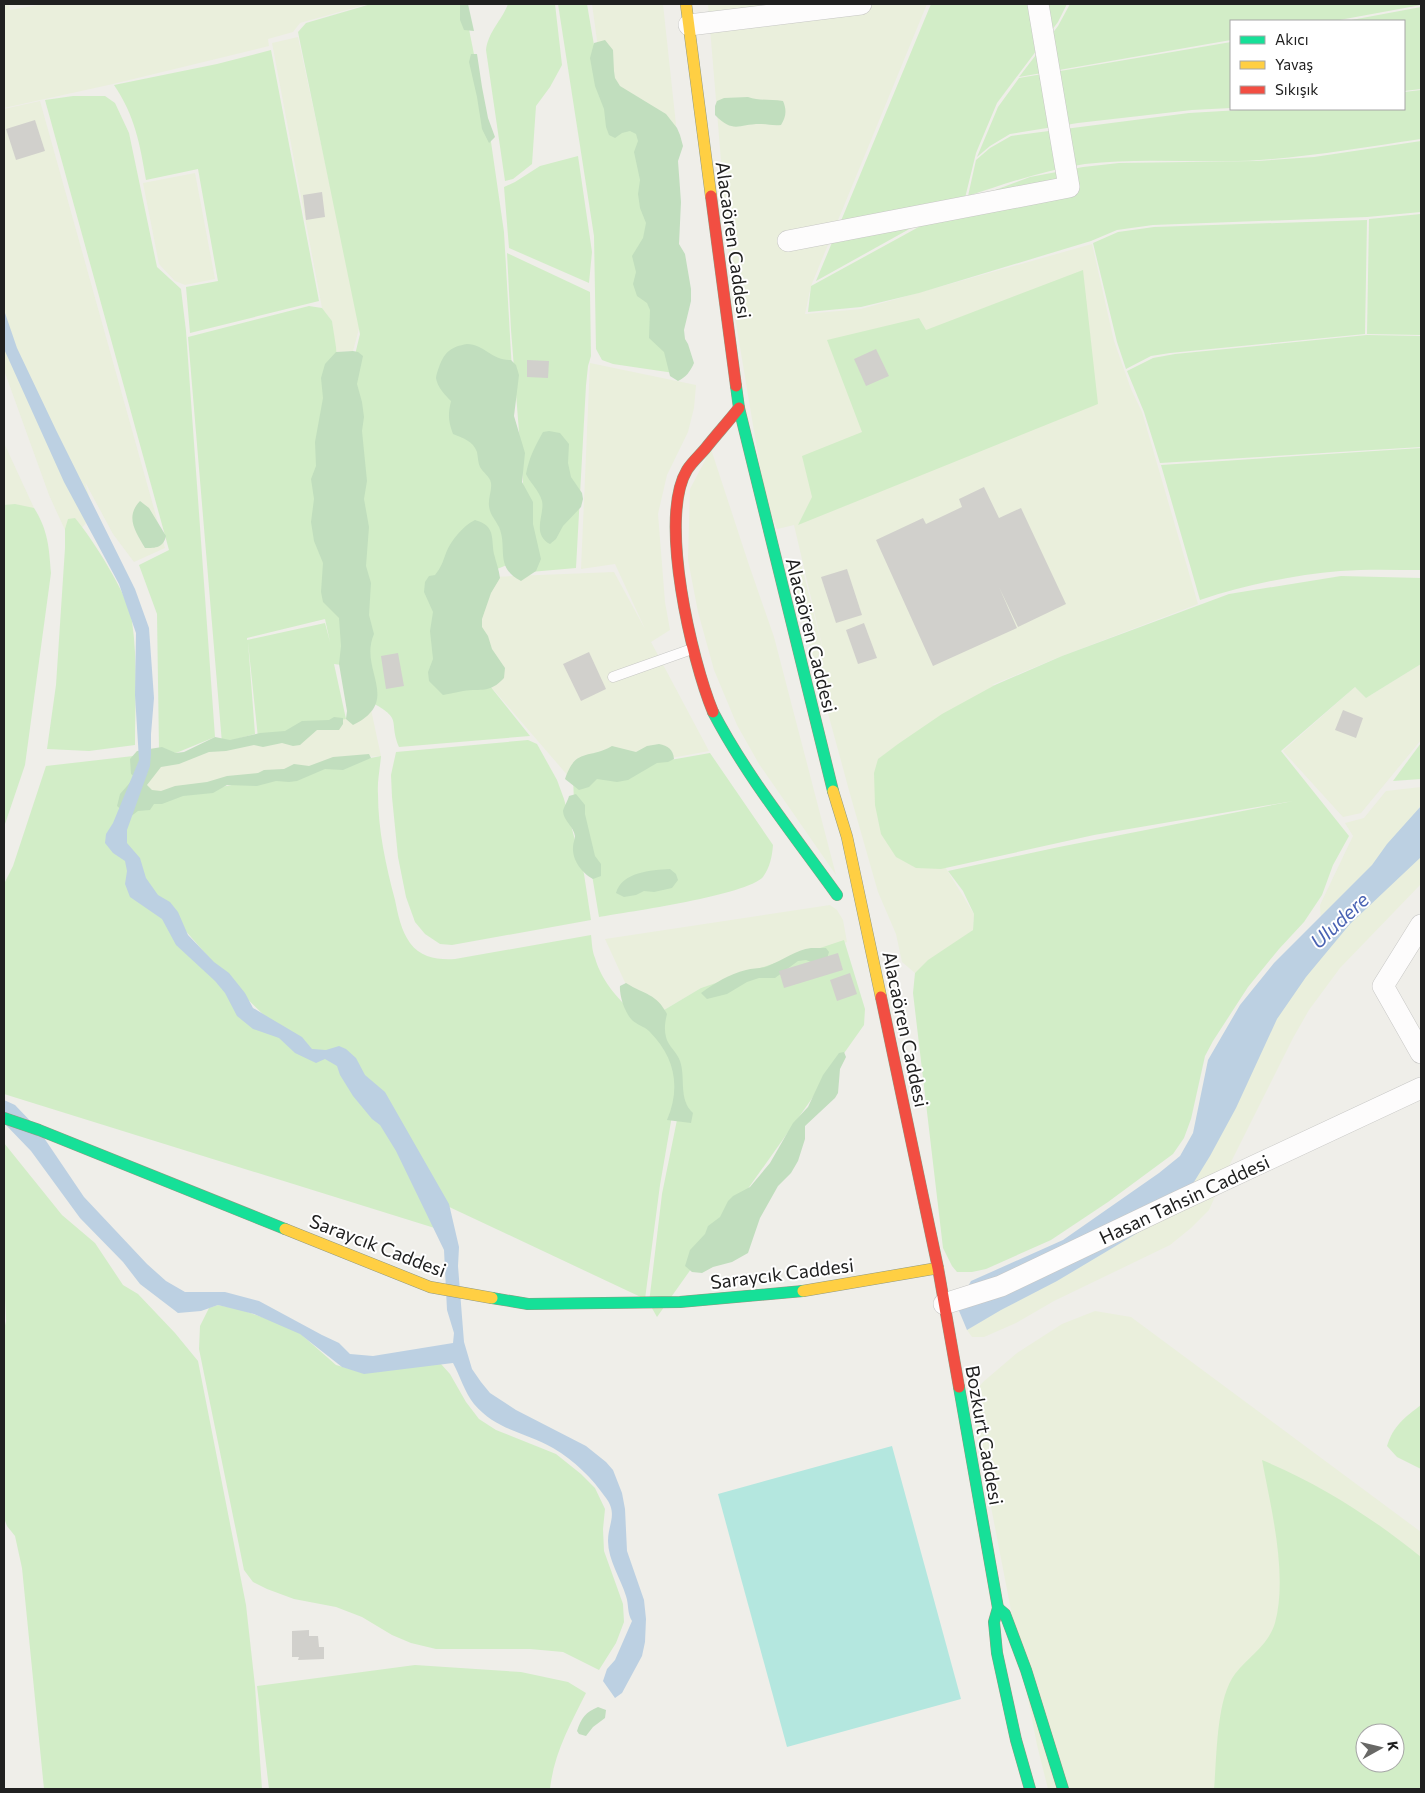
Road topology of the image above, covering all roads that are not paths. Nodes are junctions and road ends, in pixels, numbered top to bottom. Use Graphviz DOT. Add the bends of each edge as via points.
graph roads {
  1 [pos="686,4"];
  2 [pos="861,4"];
  3 [pos="1038,4"];
  4 [pos="689,25"];
  5 [pos="788,241"];
  6 [pos="739,408"];
  7 [pos="693,648"];
  8 [pos="613,677"];
  9 [pos="837,895"];
  10 [pos="1421,925"];
  11 [pos="1421,1053"];
  12 [pos="1421,1088"];
  13 [pos="4,1118"];
  14 [pos="938,1268"];
  15 [pos="944,1304"];
  16 [pos="998,1608"];
  17 [pos="1030,1789"];
  18 [pos="1063,1789"];
  1 -- 4 [label="street, Alacaören Caddesi"];
  2 -- 4 [label="street"];
  3 -- 5 [label="street" via="1069,187"];
  4 -- 6 [label="street, Alacaören Caddesi"];
  6 -- 7 [label="street" via="687,470 680,489 675,532 678,571"];
  6 -- 14 [label="street, Alacaören Caddesi" via="847,837"];
  7 -- 8 [label="lane"];
  7 -- 9 [label="street" via="712,710 729,742"];
  10 -- 11 [label="street" via="1383,986"];
  12 -- 15 [label="street, Hasan Tahsin Caddesi" via="1001,1286"];
  13 -- 14 [label="street, Saraycık Caddesi" via="430,1287 528,1304 680,1302 791,1293"];
  14 -- 15 [label="street, Bozkurt Caddesi"];
  15 -- 16 [label="street, Bozkurt Caddesi"];
  16 -- 17 [label="street, Bozkurt Caddesi" via="994,1622 996,1653"];
  16 -- 18 [label="street, Bozkurt Caddesi" via="1005,1614 1026,1670"];
}
